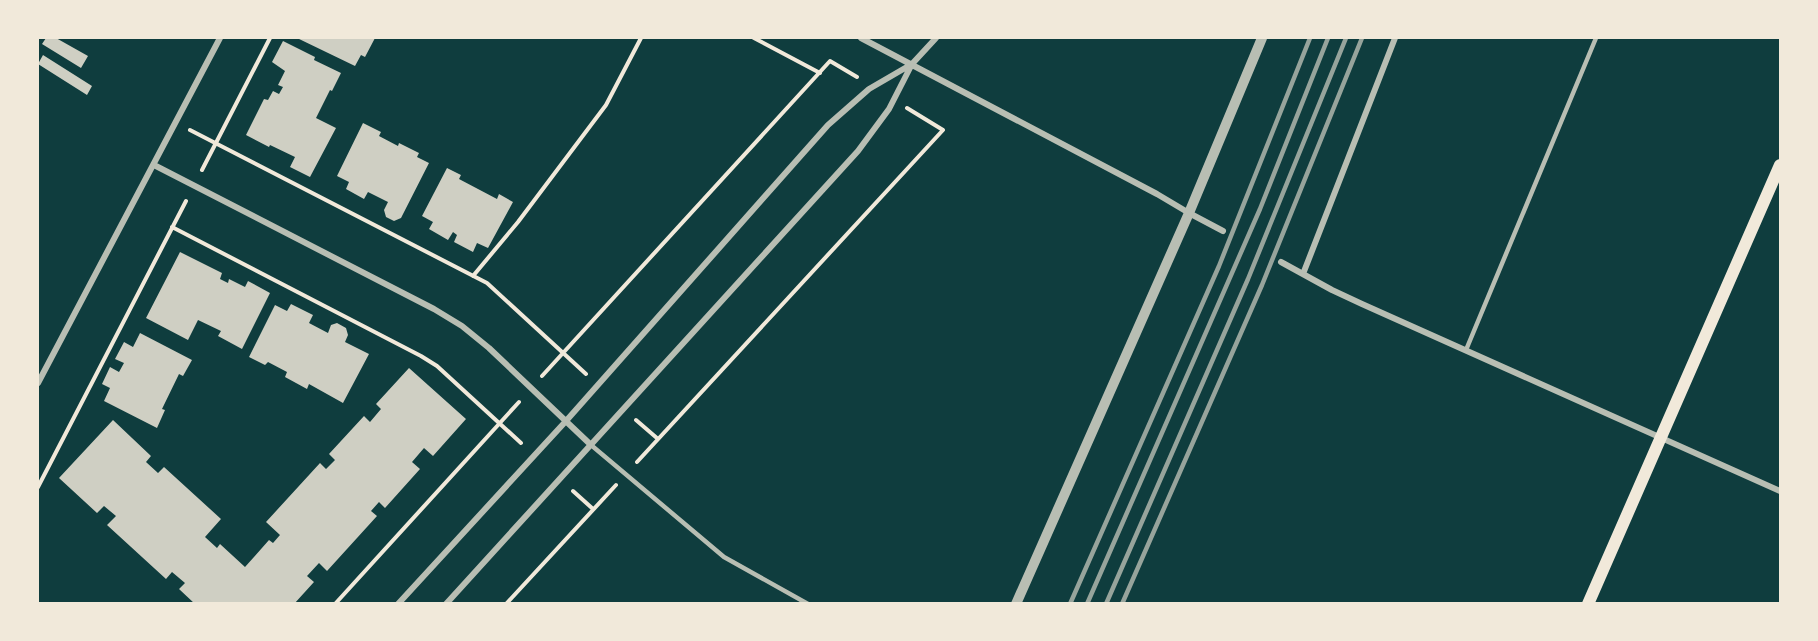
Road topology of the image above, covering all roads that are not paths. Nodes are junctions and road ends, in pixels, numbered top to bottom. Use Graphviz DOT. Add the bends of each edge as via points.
graph roads {
  1 [pos="220,38"];
  2 [pos="861,38"];
  3 [pos="936,38"];
  4 [pos="1262,38"];
  5 [pos="1395,38"];
  6 [pos="1596,38"];
  7 [pos="912,64"];
  8 [pos="154,165"];
  9 [pos="1780,165"];
  10 [pos="1189,213"];
  11 [pos="1223,231"];
  12 [pos="1281,262"];
  13 [pos="1303,274"];
  14 [pos="1466,350"];
  15 [pos="38,383"];
  16 [pos="566,421"];
  17 [pos="1661,437"];
  18 [pos="591,445"];
  19 [pos="1780,491"];
  20 [pos="398,603"];
  21 [pos="446,603"];
  22 [pos="808,603"];
  23 [pos="1016,603"];
  24 [pos="1588,603"];
  1 -- 8 [label="street"];
  2 -- 7 [label="street"];
  3 -- 7 [label="street"];
  4 -- 10 [label="street"];
  5 -- 13 [label="street"];
  6 -- 14 [label="lane"];
  7 -- 10 [label="street"];
  7 -- 16 [label="street" via="868,89 828,125"];
  7 -- 18 [label="street" via="889,109 858,151"];
  8 -- 15 [label="street"];
  8 -- 16 [label="street" via="462,326"];
  9 -- 17 [label="main road"];
  10 -- 11 [label="street"];
  10 -- 23 [label="street"];
  12 -- 13 [label="street"];
  13 -- 14 [label="street"];
  14 -- 17 [label="street"];
  16 -- 18 [label="street"];
  16 -- 20 [label="street"];
  17 -- 19 [label="street"];
  17 -- 24 [label="main road"];
  18 -- 21 [label="street"];
  18 -- 22 [label="lane" via="724,557"];
}
